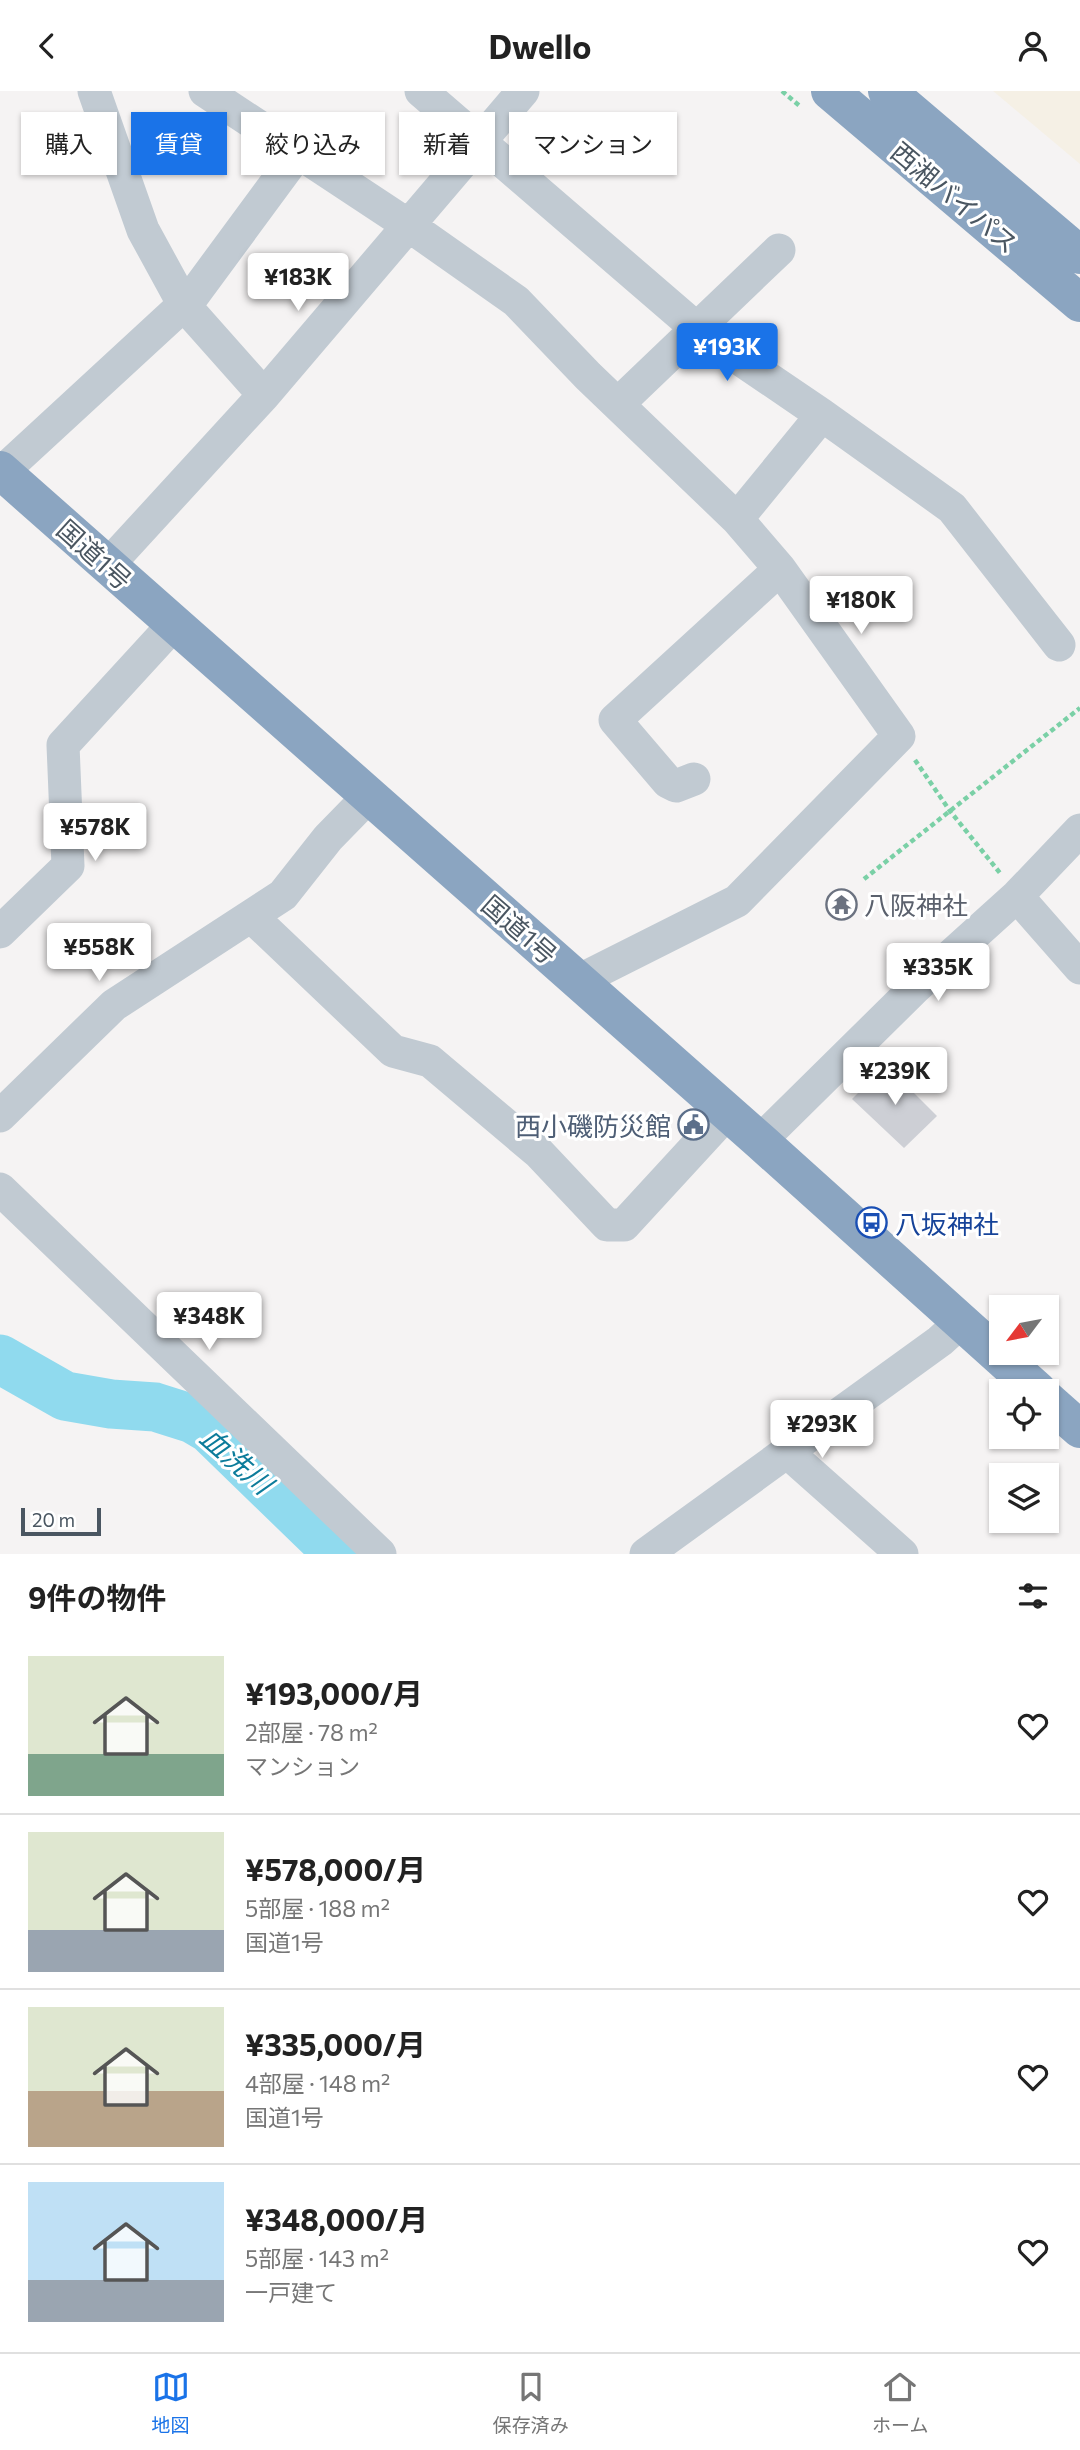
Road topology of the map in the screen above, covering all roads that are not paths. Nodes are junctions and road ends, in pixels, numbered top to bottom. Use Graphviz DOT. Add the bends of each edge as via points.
graph roads {
  1 [pos="94,91"];
  2 [pos="205,91"];
  3 [pos="421,91"];
  4 [pos="523,91"];
  5 [pos="830,91"];
  6 [pos="887,91"];
  7 [pos="446,112"];
  8 [pos="241,115"];
  9 [pos="495,123"];
  10 [pos="495,153"];
  11 [pos="282,175"];
  12 [pos="332,175"];
  13 [pos="450,175"];
  14 [pos="408,225"];
  15 [pos="779,250"];
  16 [pos="1080,255"];
  17 [pos="1080,303"];
  18 [pos="184,305"];
  19 [pos="697,329"];
  20 [pos="264,395"];
  21 [pos="618,404"];
  22 [pos="822,415"];
  23 [pos="1,471"];
  24 [pos="737,519"];
  25 [pos="108,565"];
  26 [pos="780,569"];
  27 [pos="174,624"];
  28 [pos="1059,645"];
  29 [pos="694,779"];
  30 [pos="369,796"];
  31 [pos="1080,830"];
  32 [pos="1017,896"];
  33 [pos="251,916"];
  34 [pos="0,932"];
  35 [pos="1080,968"];
  36 [pos="578,981"];
  37 [pos="727,1113"];
  38 [pos="0,1117"];
  39 [pos="760,1141"];
  40 [pos="0,1189"];
  41 [pos="962,1321"];
  42 [pos="1025,1379"];
  43 [pos="1059,1410"];
  44 [pos="1080,1429"];
  45 [pos="787,1452"];
  46 [pos="380,1554"];
  47 [pos="646,1554"];
  48 [pos="902,1554"];
  1 -- 18 [label="street" via="143,230"];
  2 -- 8 [label="street"];
  3 -- 7 [label="street"];
  4 -- 9 [label="street"];
  5 -- 17 [label="highway, 西湘バイパス"];
  6 -- 16 [label="highway, 西湘バイパス"];
  10 -- 19 [label="street"];
  11 -- 18 [label="street"];
  12 -- 14 [label="street"];
  13 -- 14 [label="street"];
  14 -- 20 [label="street"];
  14 -- 21 [label="street" via="516,301"];
  15 -- 19 [label="street"];
  18 -- 20 [label="street"];
  18 -- 23 [label="street"];
  19 -- 21 [label="street"];
  19 -- 22 [label="street"];
  20 -- 25 [label="street"];
  21 -- 24 [label="street"];
  22 -- 24 [label="street"];
  22 -- 28 [label="street" via="952,508"];
  23 -- 25 [label="highway, 国道1号"];
  24 -- 26 [label="street"];
  25 -- 27 [label="highway, 国道1号"];
  26 -- 29 [label="street" via="615,720 668,782 676,786"];
  26 -- 36 [label="street" via="899,736 737,901"];
  27 -- 30 [label="highway, 国道1号"];
  27 -- 34 [label="street" via="63,745 68,866"];
  30 -- 33 [label="street" via="283,895"];
  30 -- 36 [label="highway, 国道1号"];
  31 -- 32 [label="street"];
  32 -- 35 [label="street"];
  32 -- 39 [label="street" via="915,988"];
  33 -- 37 [label="street" via="393,1051 430,1061 539,1153 607,1225 624,1225"];
  33 -- 38 [label="street" via="114,1005"];
  36 -- 37 [label="highway, 国道1号"];
  37 -- 39 [label="highway, 国道1号"];
  39 -- 41 [label="highway, 国道1号"];
  40 -- 46 [label="street"];
  41 -- 42 [label="highway, 国道1号"];
  41 -- 45 [label="street"];
  43 -- 44 [label="highway"];
  45 -- 47 [label="street"];
  45 -- 48 [label="street"];
}
